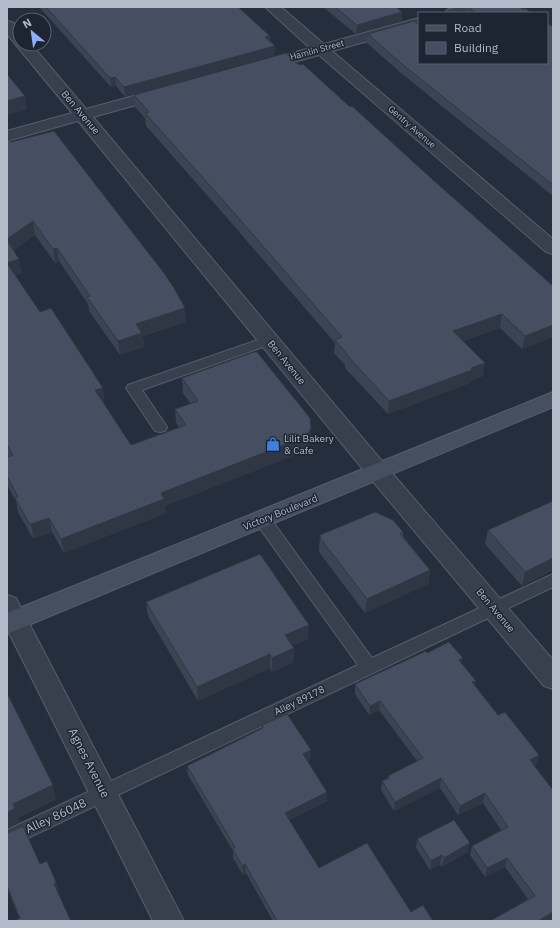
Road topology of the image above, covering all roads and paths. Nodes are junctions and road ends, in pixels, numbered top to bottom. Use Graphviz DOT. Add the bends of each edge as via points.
graph roads {
  1 [pos="272,7"];
  2 [pos="473,7"];
  3 [pos="456,12"];
  4 [pos="418,22"];
  5 [pos="321,49"];
  6 [pos="30,52"];
  7 [pos="244,70"];
  8 [pos="175,89"];
  9 [pos="83,115"];
  10 [pos="7,136"];
  11 [pos="553,248"];
  12 [pos="269,340"];
  13 [pos="553,399"];
  14 [pos="160,427"];
  15 [pos="378,472"];
  16 [pos="262,519"];
  17 [pos="553,580"];
  18 [pos="494,607"];
  19 [pos="10,617"];
  20 [pos="370,667"];
  21 [pos="553,678"];
  22 [pos="105,793"];
  23 [pos="7,839"];
  24 [pos="169,921"];
  1 -- 5 [label="street, Gentry Avenue"];
  2 -- 3 [label="street"];
  4 -- 5 [label="street, Hamlin Street"];
  5 -- 7 [label="street, Hamlin Street"];
  5 -- 11 [label="street, Gentry Avenue"];
  6 -- 9 [label="street, Ben Avenue"];
  8 -- 9 [label="street"];
  9 -- 10 [label="street"];
  9 -- 12 [label="street, Ben Avenue"];
  12 -- 14 [label="lane" via="133,388"];
  12 -- 15 [label="street, Ben Avenue"];
  13 -- 15 [label="main road, Victory Boulevard"];
  15 -- 16 [label="main road, Victory Boulevard"];
  15 -- 18 [label="street, Ben Avenue"];
  16 -- 19 [label="main road, Victory Boulevard"];
  16 -- 20 [label="lane"];
  17 -- 18 [label="lane, Alley 89178"];
  18 -- 20 [label="lane, Alley 89178"];
  18 -- 21 [label="street, Ben Avenue"];
  19 -- 22 [label="street, Agnes Avenue"];
  20 -- 22 [label="lane, Alley 89178"];
  22 -- 23 [label="lane, Alley 86048"];
  22 -- 24 [label="street, Agnes Avenue"];
}
